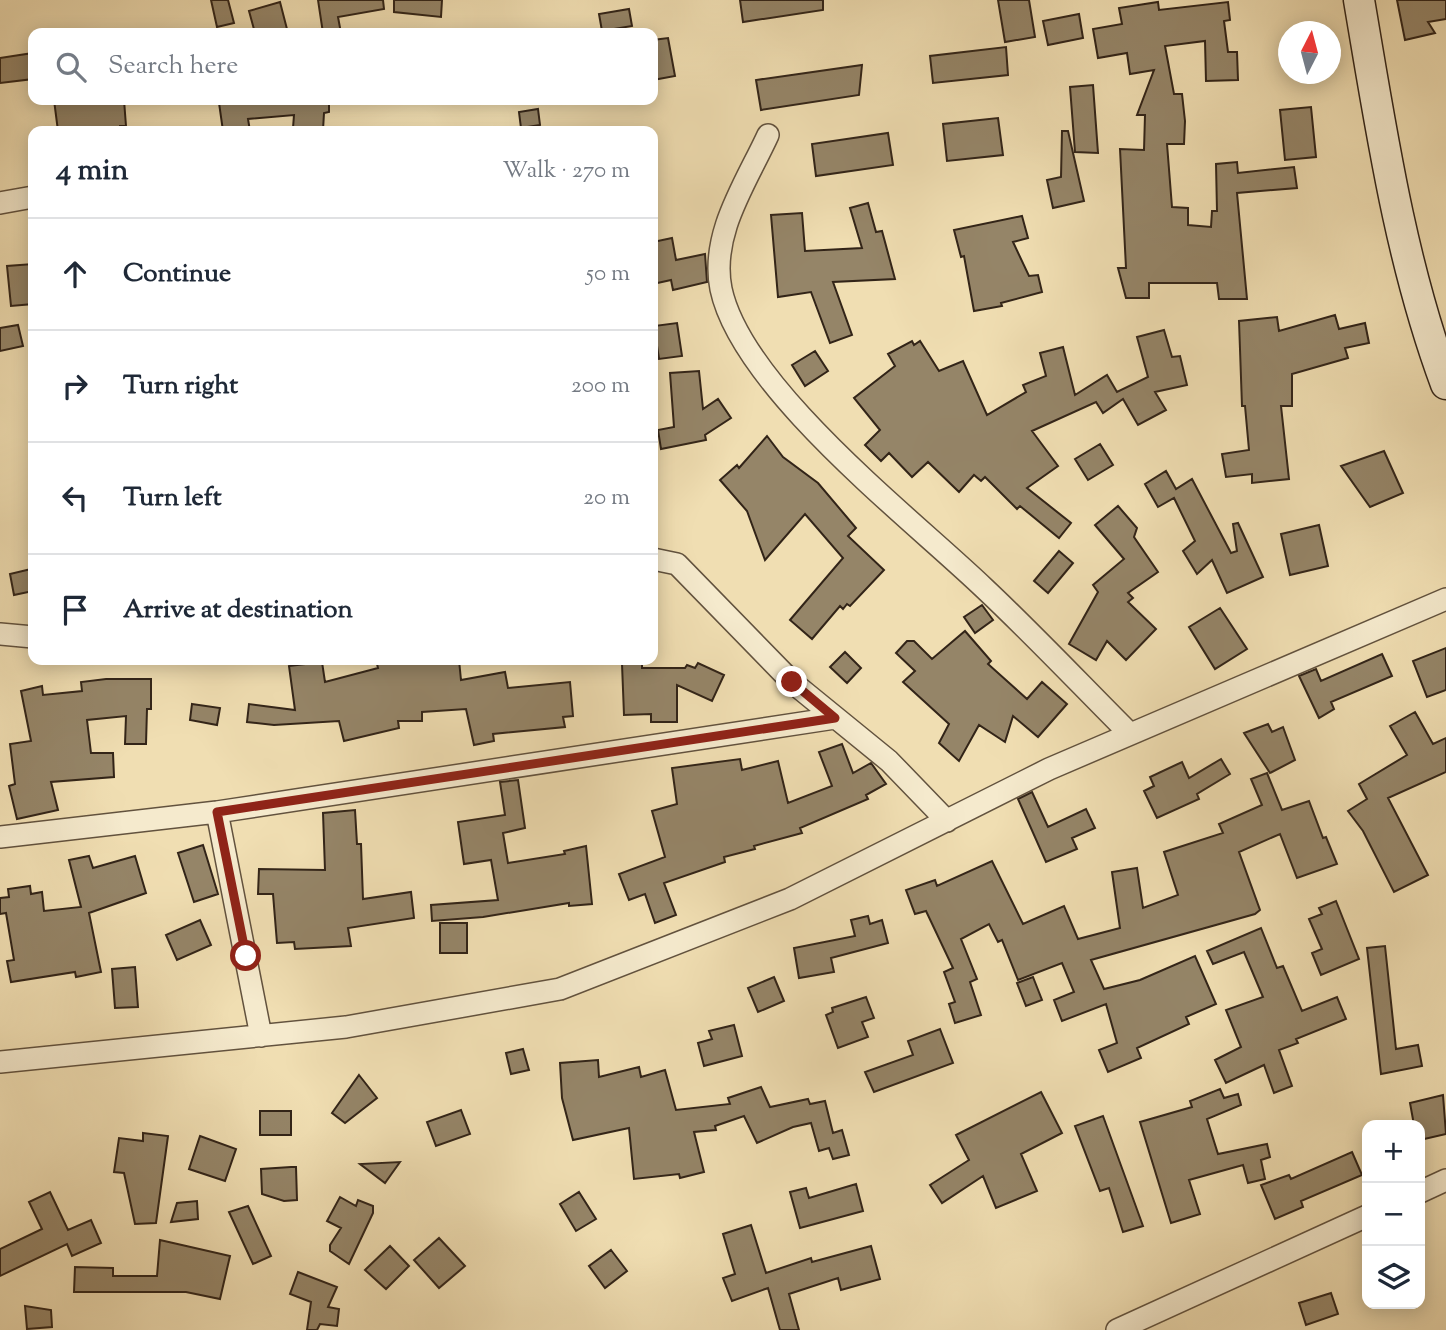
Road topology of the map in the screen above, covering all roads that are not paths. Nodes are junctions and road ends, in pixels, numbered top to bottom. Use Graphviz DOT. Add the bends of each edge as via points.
graph roads {
  1 [pos="1359,0"];
  2 [pos="768,135"];
  3 [pos="28,198"];
  4 [pos="0,203"];
  5 [pos="1446,384"];
  6 [pos="658,560"];
  7 [pos="1446,599"];
  8 [pos="0,634"];
  9 [pos="28,637"];
  10 [pos="835,718"];
  11 [pos="1130,734"];
  12 [pos="217,812"];
  13 [pos="947,821"];
  14 [pos="0,836"];
  15 [pos="261,1035"];
  16 [pos="0,1062"];
  17 [pos="1446,1180"];
  18 [pos="1425,1190"];
  19 [pos="1362,1218"];
  20 [pos="1117,1330"];
  1 -- 5 [label="main road" via="1399,221 1427,332"];
  2 -- 11 [label="street" via="726,223 719,258 721,289 748,347 804,417 861,476 984,588"];
  3 -- 4 [label="street"];
  6 -- 10 [label="street" via="677,564 792,682"];
  7 -- 11 [label="street"];
  8 -- 9 [label="street"];
  10 -- 12 [label="street"];
  10 -- 13 [label="street" via="889,761"];
  11 -- 13 [label="street"];
  12 -- 14 [label="street"];
  12 -- 15 [label="street"];
  13 -- 15 [label="street" via="790,898 560,989 346,1027"];
  15 -- 16 [label="street"];
  17 -- 18 [label="street"];
  19 -- 20 [label="street"];
}
